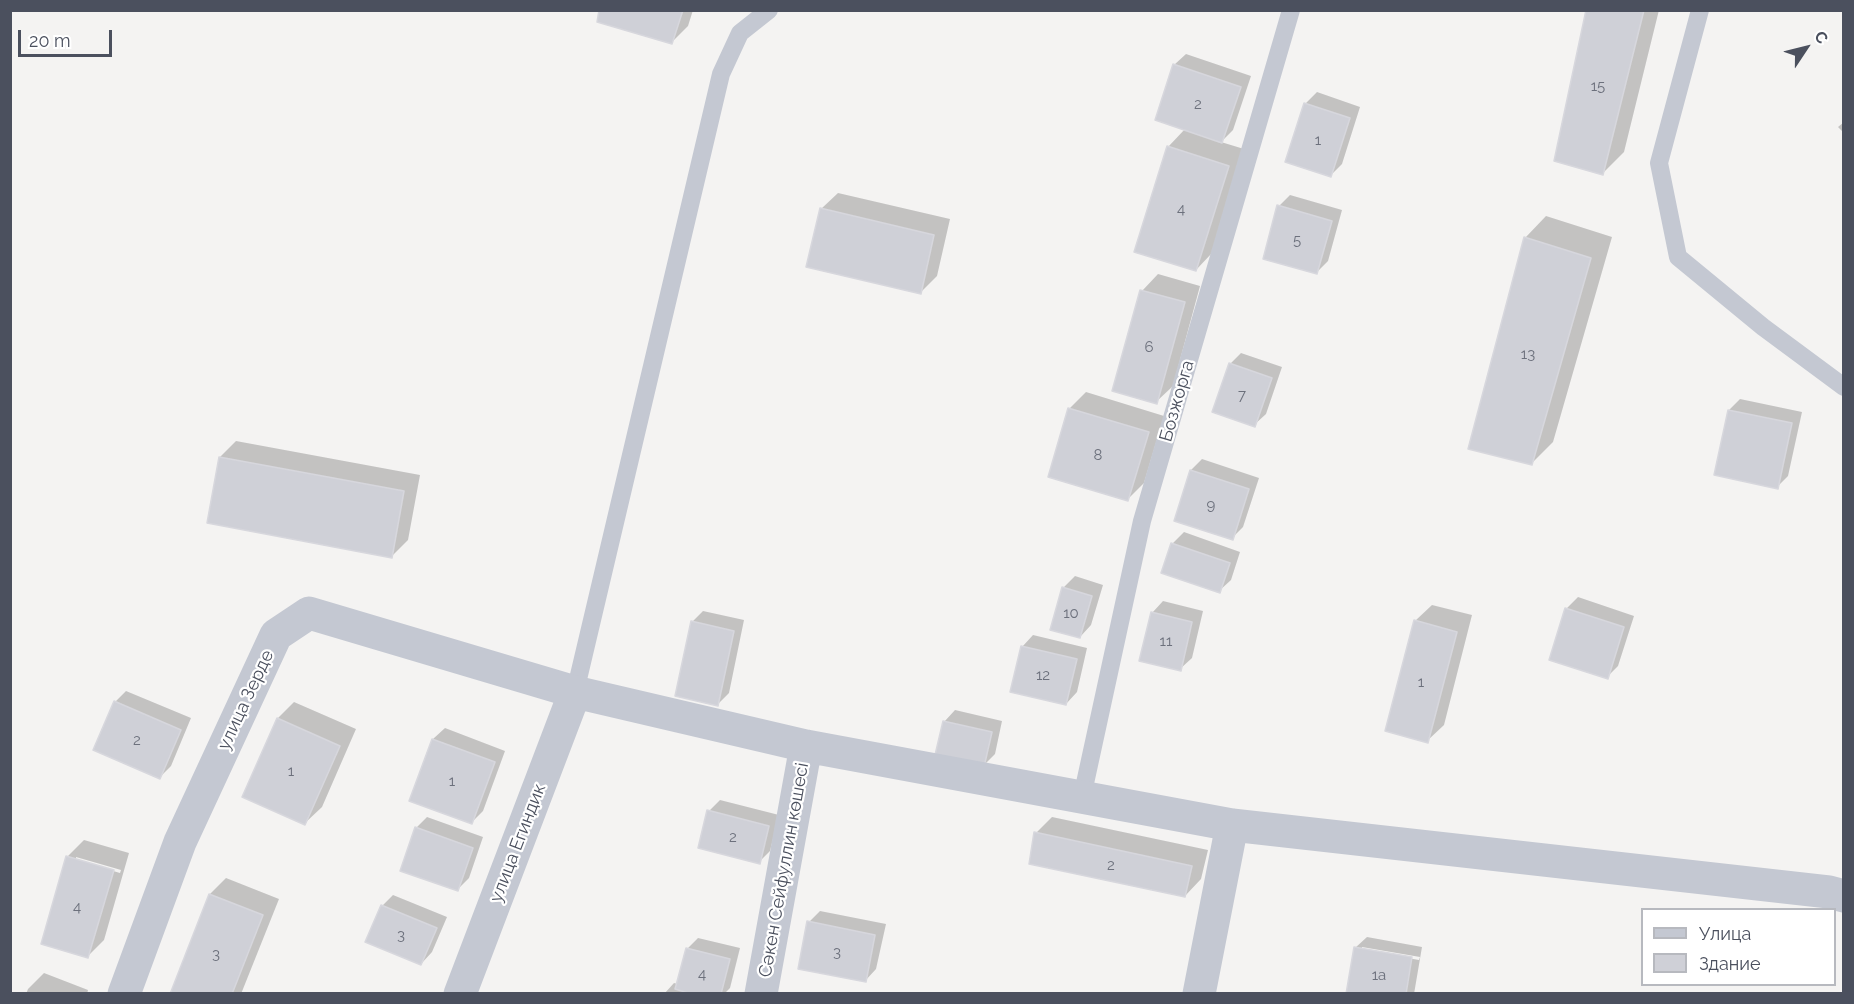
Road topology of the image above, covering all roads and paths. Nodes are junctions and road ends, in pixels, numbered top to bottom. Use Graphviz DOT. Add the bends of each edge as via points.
graph roads {
  1 [pos="769,10"];
  2 [pos="1291,10"];
  3 [pos="1700,10"];
  4 [pos="1844,387"];
  5 [pos="575,692"];
  6 [pos="806,746"];
  7 [pos="1082,797"];
  8 [pos="1232,825"];
  9 [pos="1844,896"];
  10 [pos="124,993"];
  11 [pos="460,993"];
  12 [pos="761,993"];
  13 [pos="1199,993"];
  1 -- 5 [label="lane" via="740,33 720,74"];
  2 -- 7 [label="lane, Бозжорга" via="1142,521"];
  3 -- 4 [label="lane" via="1659,163 1678,257"];
  5 -- 6 [label="street"];
  5 -- 10 [label="street, улица Зерде" via="309,613 276,635 180,842"];
  5 -- 11 [label="street, улица Егиндик"];
  6 -- 7 [label="street"];
  6 -- 12 [label="street, Сәкен Сейфуллин көшесі"];
  7 -- 8 [label="street"];
  8 -- 9 [label="street"];
  8 -- 13 [label="street"];
}
